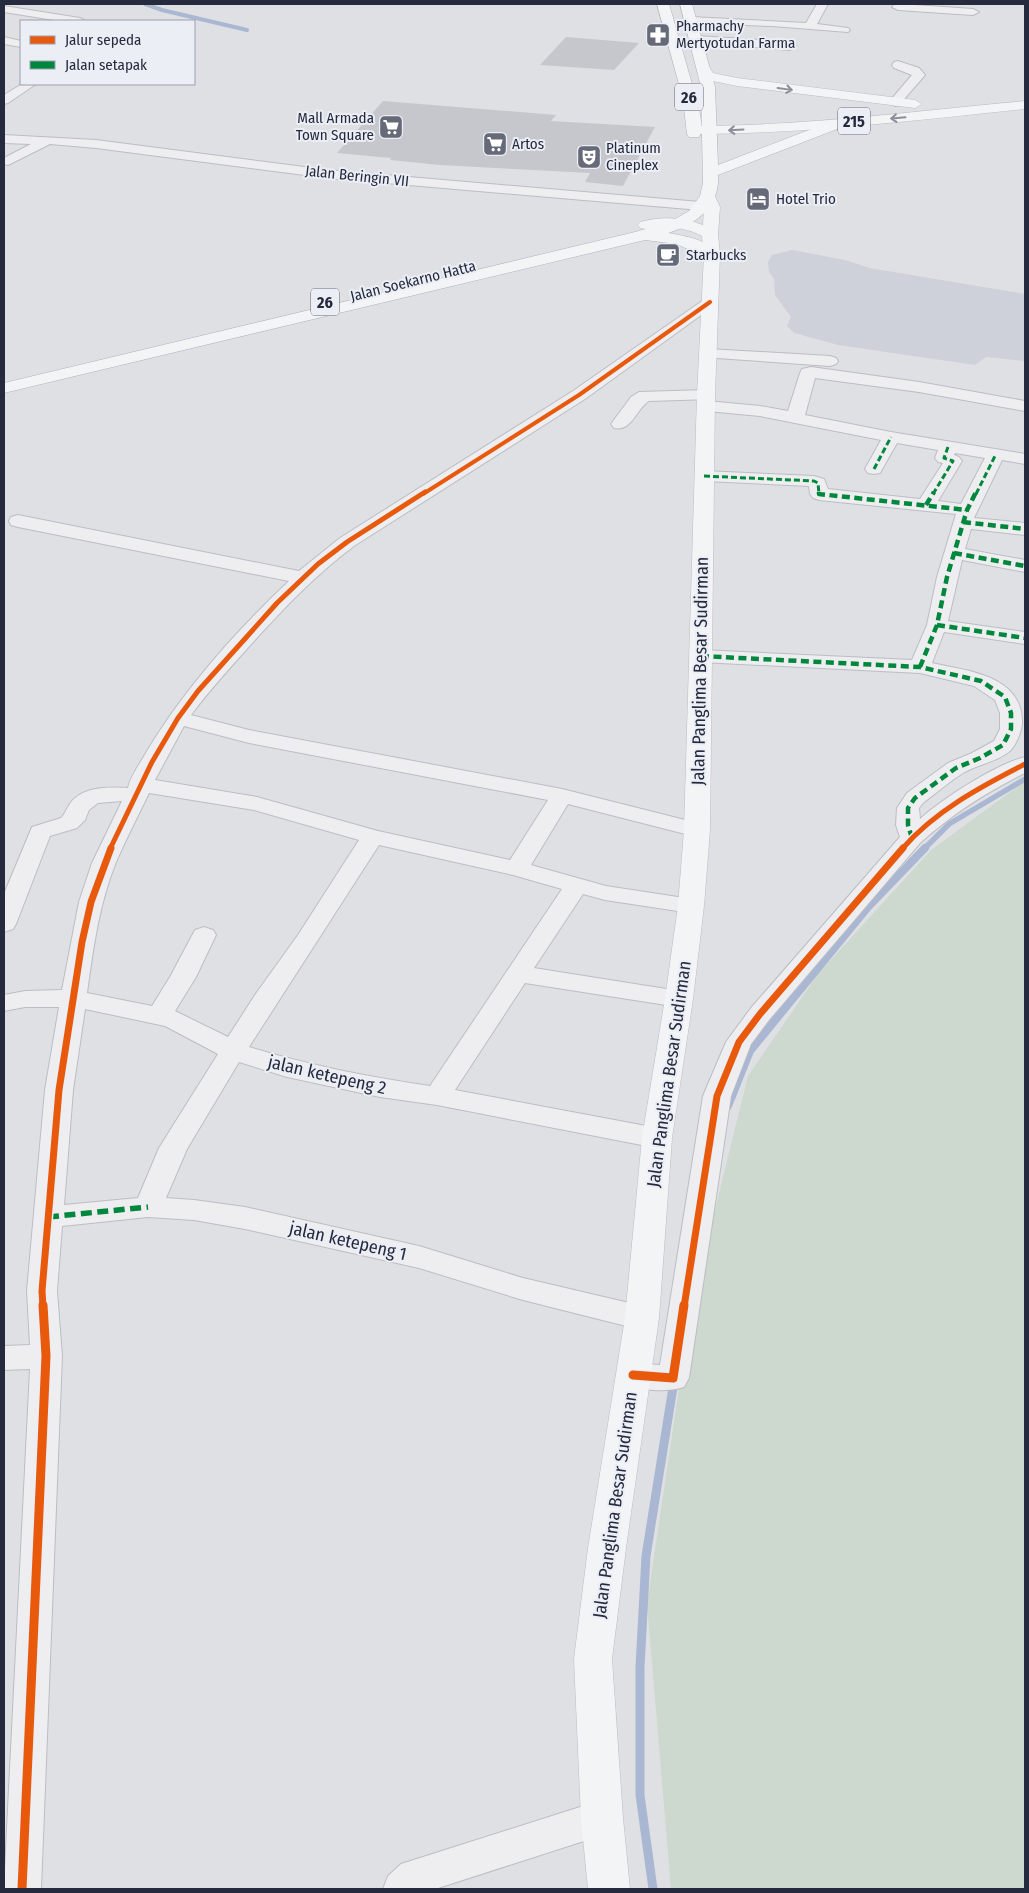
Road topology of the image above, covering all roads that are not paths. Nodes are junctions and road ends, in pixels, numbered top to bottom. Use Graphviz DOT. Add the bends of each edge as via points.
graph roads {
  1 [pos="662,4"];
  2 [pos="686,4"];
  3 [pos="822,4"];
  4 [pos="897,8"];
  5 [pos="974,8"];
  6 [pos="4,9"];
  7 [pos="766,10"];
  8 [pos="24,11"];
  9 [pos="10,20"];
  10 [pos="74,20"];
  11 [pos="691,20"];
  12 [pos="772,23"];
  13 [pos="810,26"];
  14 [pos="965,27"];
  15 [pos="844,30"];
  16 [pos="697,40"];
  17 [pos="4,42"];
  18 [pos="20,44"];
  19 [pos="790,46"];
  20 [pos="898,65"];
  21 [pos="705,76"];
  22 [pos="28,85"];
  23 [pos="687,91"];
  24 [pos="4,100"];
  25 [pos="895,102"];
  26 [pos="912,104"];
  27 [pos="1025,105"];
  28 [pos="998,107"];
  29 [pos="925,115"];
  30 [pos="840,123"];
  31 [pos="694,130"];
  32 [pos="710,131"];
  33 [pos="4,139"];
  34 [pos="21,139"];
  35 [pos="48,140"];
  36 [pos="694,148"];
  37 [pos="6,155"];
  38 [pos="712,172"];
  39 [pos="698,204"];
  40 [pos="681,223"];
  41 [pos="643,230"];
  42 [pos="711,244"];
  43 [pos="386,292"];
  44 [pos="710,302"];
  45 [pos="708,354"];
  46 [pos="838,362"];
  47 [pos="4,377"];
  48 [pos="4,388"];
  49 [pos="706,401"];
  50 [pos="1025,406"];
  51 [pos="795,418"];
  52 [pos="620,424"];
  53 [pos="891,437"];
  54 [pos="948,447"];
  55 [pos="996,454"];
  56 [pos="1023,454"];
  57 [pos="874,470"];
  58 [pos="704,476"];
  59 [pos="926,505"];
  60 [pos="965,516"];
  61 [pos="18,521"];
  62 [pos="1025,529"];
  63 [pos="954,553"];
  64 [pos="1025,566"];
  65 [pos="304,578"];
  66 [pos="937,625"];
  67 [pos="1025,638"];
  68 [pos="701,656"];
  69 [pos="920,667"];
  70 [pos="178,718"];
  71 [pos="1025,764"];
  72 [pos="137,790"];
  73 [pos="562,796"];
  74 [pos="697,830"];
  75 [pos="373,837"];
  76 [pos="912,838"];
  77 [pos="517,869"];
  78 [pos="576,886"];
  79 [pos="691,906"];
  80 [pos="4,924"];
  81 [pos="204,935"];
  82 [pos="518,974"];
  83 [pos="72,998"];
  84 [pos="679,999"];
  85 [pos="4,1003"];
  86 [pos="159,1016"];
  87 [pos="232,1051"];
  88 [pos="437,1096"];
  89 [pos="657,1138"];
  90 [pos="148,1207"];
  91 [pos="48,1217"];
  92 [pos="642,1318"];
  93 [pos="46,1356"];
  94 [pos="4,1358"];
  95 [pos="634,1375"];
  96 [pos="602,1818"];
  97 [pos="22,1889"];
  98 [pos="402,1889"];
  99 [pos="609,1889"];
  1 -- 23 [label="main road, 26"];
  2 -- 11 [label="main road, 26"];
  3 -- 13 [label="street"];
  4 -- 5 [label="street"];
  5 -- 14 [label="street"];
  6 -- 8 [label="street"];
  7 -- 12 [label="street"];
  8 -- 9 [label="street"];
  8 -- 10 [label="street"];
  11 -- 12 [label="street"];
  11 -- 16 [label="main road, 26"];
  12 -- 13 [label="street"];
  13 -- 15 [label="street"];
  16 -- 19 [label="street"];
  16 -- 21 [label="main road, 26"];
  17 -- 18 [label="street"];
  20 -- 25 [label="street" via="919,75"];
  21 -- 23 [label="main road"];
  21 -- 25 [label="main road, 215, one-way"];
  21 -- 32 [label="main road, 26"];
  22 -- 24 [label="street"];
  23 -- 31 [label="main road, 26"];
  25 -- 26 [label="main road, 215"];
  26 -- 28 [label="main road, 215"];
  26 -- 29 [label="main road" via="927,110"];
  27 -- 28 [label="main road, 215"];
  28 -- 29 [label="main road, 215"];
  29 -- 30 [label="main road, 215, one-way"];
  30 -- 32 [label="main road, 215, one-way"];
  30 -- 38 [label="main road, 215"];
  31 -- 32 [label="main road"];
  31 -- 36 [label="main road, 26"];
  32 -- 38 [label="main road, 26"];
  33 -- 34 [label="street, Jalan Beringin VII"];
  34 -- 35 [label="street, Jalan Beringin VII"];
  34 -- 37 [label="street"];
  35 -- 37 [label="street"];
  35 -- 39 [label="street, Jalan Beringin VII" via="336,174"];
  38 -- 39 [label="main road, 26"];
  39 -- 40 [label="main road, 26"];
  39 -- 41 [label="main road, 26"];
  39 -- 42 [label="main road"];
  40 -- 41 [label="main road, 26"];
  40 -- 42 [label="main road" via="695,226"];
  41 -- 42 [label="main road" via="664,237"];
  41 -- 43 [label="main road, Jalan Soekarno Hatta / 26"];
  42 -- 44 [label="main road, Jalan Panglima Besar Sudirman"];
  43 -- 47 [label="main road, Jalan Soekarno Hatta / 26"];
  43 -- 48 [label="main road, Jalan Soekarno Hatta / 26"];
  44 -- 45 [label="main road, Jalan Panglima Besar Sudirman"];
  44 -- 65 [label="street" via="579,395 347,542"];
  45 -- 46 [label="street"];
  45 -- 49 [label="main road, Jalan Panglima Besar Sudirman"];
  49 -- 51 [label="street"];
  49 -- 52 [label="street" via="657,394 642,397"];
  49 -- 58 [label="main road, Jalan Panglima Besar Sudirman"];
  50 -- 51 [label="street" via="928,388 811,372 808,373"];
  51 -- 53 [label="street"];
  53 -- 54 [label="street"];
  53 -- 57 [label="street"];
  54 -- 55 [label="street"];
  54 -- 59 [label="street" via="944,458 952,461"];
  55 -- 56 [label="street"];
  55 -- 60 [label="street"];
  58 -- 59 [label="street" via="814,481 818,483 819,494"];
  58 -- 68 [label="main road, Jalan Panglima Besar Sudirman"];
  59 -- 60 [label="street"];
  60 -- 62 [label="street"];
  60 -- 63 [label="street"];
  61 -- 65 [label="street"];
  63 -- 64 [label="street"];
  63 -- 66 [label="street"];
  65 -- 70 [label="street" via="215,671"];
  66 -- 67 [label="street"];
  66 -- 69 [label="street"];
  68 -- 69 [label="street"];
  68 -- 74 [label="main road, Jalan Panglima Besar Sudirman"];
  69 -- 76 [label="street" via="980,681 995,688 1005,697 1011,713 1011,729 1003,745 956,768 915,798 908,808"];
  70 -- 72 [label="street"];
  70 -- 73 [label="street" via="249,736"];
  71 -- 76 [label="street" via="938,815"];
  72 -- 75 [label="street" via="190,792 256,804"];
  72 -- 80 [label="street" via="90,799 79,806 74,820 41,832"];
  72 -- 83 [label="street" via="104,863 92,902"];
  73 -- 74 [label="street"];
  73 -- 77 [label="street"];
  74 -- 79 [label="main road, Jalan Panglima Besar Sudirman"];
  75 -- 77 [label="street"];
  75 -- 87 [label="street"];
  76 -- 95 [label="street" via="739,1042 717,1096 673,1378"];
  77 -- 78 [label="street"];
  78 -- 79 [label="street"];
  78 -- 82 [label="street"];
  79 -- 84 [label="main road, Jalan Panglima Besar Sudirman"];
  81 -- 86 [label="street"];
  82 -- 84 [label="street"];
  82 -- 88 [label="street"];
  83 -- 85 [label="street, jalan ketepeng 2"];
  83 -- 86 [label="street, jalan ketepeng 2"];
  83 -- 91 [label="street" via="59,1090"];
  84 -- 89 [label="main road, Jalan Panglima Besar Sudirman"];
  86 -- 87 [label="street, jalan ketepeng 2" via="197,1031"];
  87 -- 88 [label="street, jalan ketepeng 2" via="287,1068 380,1088"];
  87 -- 90 [label="street" via="173,1148"];
  88 -- 89 [label="street, jalan ketepeng 2"];
  89 -- 92 [label="main road, Jalan Panglima Besar Sudirman"];
  90 -- 91 [label="street, jalan ketepeng 1"];
  90 -- 92 [label="street, jalan ketepeng 1" via="245,1218 331,1236"];
  91 -- 93 [label="street" via="42,1291"];
  92 -- 95 [label="main road, Jalan Panglima Besar Sudirman"];
  93 -- 94 [label="street"];
  93 -- 97 [label="street"];
  95 -- 96 [label="main road, Jalan Panglima Besar Sudirman" via="593,1659"];
  96 -- 98 [label="street" via="414,1877"];
  96 -- 99 [label="main road, Jalan Panglima Besar Sudirman"];
}
